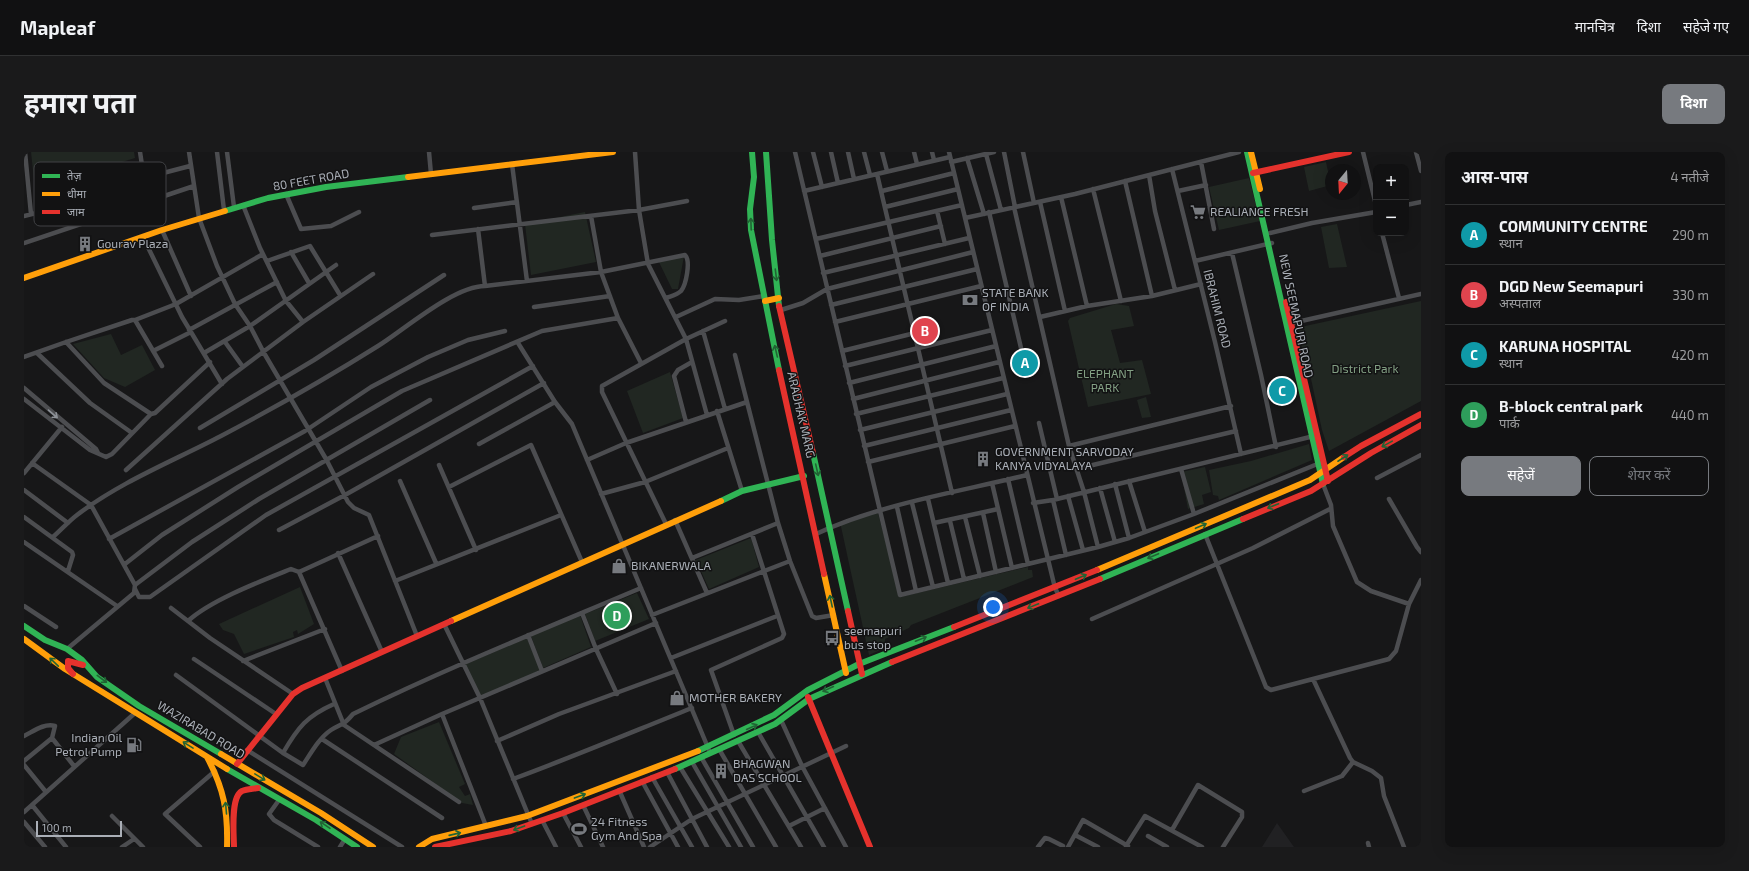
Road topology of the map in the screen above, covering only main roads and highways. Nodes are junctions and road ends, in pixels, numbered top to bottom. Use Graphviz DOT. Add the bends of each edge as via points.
graph roads {
  1 [pos="612,152"];
  2 [pos="752,152"];
  3 [pos="766,152"];
  4 [pos="1247,152"];
  5 [pos="1251,152"];
  6 [pos="1349,152"];
  7 [pos="1254,173"];
  8 [pos="1270,243"];
  9 [pos="24,278"];
  10 [pos="764,298"];
  11 [pos="779,298"];
  12 [pos="1421,414"];
  13 [pos="1421,426"];
  14 [pos="1323,472"];
  15 [pos="804,476"];
  16 [pos="1325,483"];
  17 [pos="24,626"];
  18 [pos="24,639"];
  19 [pos="859,664"];
  20 [pos="88,668"];
  21 [pos="846,671"];
  22 [pos="74,674"];
  23 [pos="862,674"];
  24 [pos="848,680"];
  25 [pos="806,692"];
  26 [pos="809,699"];
  27 [pos="736,738"];
  28 [pos="207,757"];
  29 [pos="237,764"];
  30 [pos="258,788"];
  31 [pos="227,847"];
  32 [pos="234,847"];
  33 [pos="357,847"];
  34 [pos="373,847"];
  35 [pos="419,847"];
  36 [pos="435,847"];
  37 [pos="870,847"];
  1 -- 9 [label="main road, 80 FEET ROAD" via="286,194 199,218"];
  10 -- 2 [label="main road, ARADHAK MARG, one-way" via="751,230 750,209 754,177"];
  3 -- 11 [label="main road, ARADHAK MARG, one-way"];
  4 -- 7 [label="main road, NEW SEEMAPURI ROAD"];
  5 -- 7 [label="main road, NEW SEEMAPURI ROAD"];
  6 -- 7 [label="main road"];
  7 -- 8 [label="main road, NEW SEEMAPURI ROAD"];
  7 -- 8 [label="main road, NEW SEEMAPURI ROAD" via="1270,233"];
  8 -- 14 [label="main road, NEW SEEMAPURI ROAD"];
  10 -- 11 [label="main road"];
  15 -- 10 [label="main road, ARADHAK MARG, one-way"];
  11 -- 19 [label="main road, ARADHAK MARG, one-way"];
  14 -- 12 [label="main road, one-way" via="1361,446"];
  13 -- 16 [label="main road, one-way" via="1371,453"];
  14 -- 16 [label="main road, NEW SEEMAPURI ROAD"];
  19 -- 14 [label="main road, one-way" via="1055,588 1310,480"];
  21 -- 15 [label="main road, ARADHAK MARG, one-way"];
  15 -- 29 [label="main road" via="742,491 293,694"];
  16 -- 23 [label="main road, one-way" via="1059,596"];
  17 -- 20 [label="main road, WAZIRABAD ROAD" via="45,640 67,649"];
  22 -- 18 [label="main road, WAZIRABAD ROAD, one-way" via="60,668"];
  19 -- 21 [label="main road"];
  19 -- 23 [label="main road, ARADHAK MARG"];
  20 -- 22 [label="main road" via="69,660 68,668"];
  20 -- 29 [label="main road, WAZIRABAD ROAD, one-way" via="139,706"];
  21 -- 24 [label="main road, ARADHAK MARG"];
  21 -- 25 [label="main road"];
  28 -- 22 [label="main road, WAZIRABAD ROAD, one-way"];
  23 -- 24 [label="main road"];
  24 -- 26 [label="main road, one-way"];
  25 -- 26 [label="main road"];
  27 -- 25 [label="main road, one-way"];
  26 -- 27 [label="main road" via="781,720 758,732"];
  26 -- 37 [label="main road"];
  35 -- 27 [label="main road, one-way" via="432,839 528,815"];
  27 -- 36 [label="main road, one-way" via="692,762 563,813 511,831"];
  28 -- 30 [label="main road, WAZIRABAD ROAD"];
  31 -- 28 [label="main road, one-way" via="224,792"];
  29 -- 34 [label="main road, WAZIRABAD ROAD, one-way"];
  30 -- 32 [label="main road" via="243,790 236,797"];
  33 -- 30 [label="main road, WAZIRABAD ROAD, one-way" via="316,820"];
}
